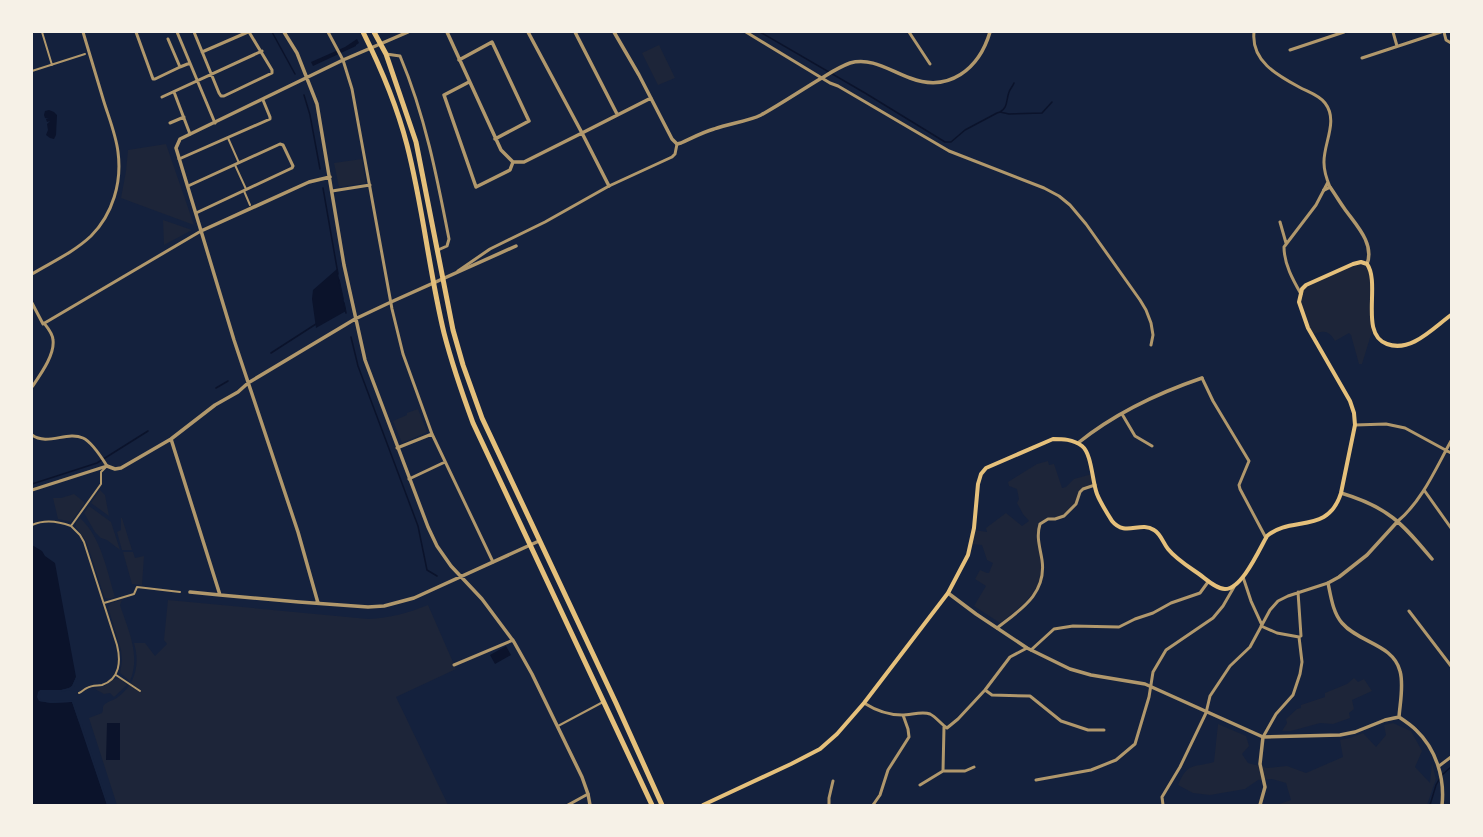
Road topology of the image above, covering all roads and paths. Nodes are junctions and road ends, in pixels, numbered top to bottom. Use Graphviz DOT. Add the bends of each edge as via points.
graph roads {
  1 [pos="42,32"];
  2 [pos="83,32"];
  3 [pos="136,32"];
  4 [pos="177,32"];
  5 [pos="194,32"];
  6 [pos="249,32"];
  7 [pos="284,32"];
  8 [pos="328,32"];
  9 [pos="363,32"];
  10 [pos="374,32"];
  11 [pos="408,32"];
  12 [pos="446,32"];
  13 [pos="528,32"];
  14 [pos="575,32"];
  15 [pos="614,32"];
  16 [pos="746,32"];
  17 [pos="909,32"];
  18 [pos="990,32"];
  19 [pos="1254,32"];
  20 [pos="1342,32"];
  21 [pos="1393,32"];
  22 [pos="1442,32"];
  23 [pos="168,39"];
  24 [pos="1451,43"];
  25 [pos="380,44"];
  26 [pos="1397,46"];
  27 [pos="371,48"];
  28 [pos="262,50"];
  29 [pos="1290,50"];
  30 [pos="202,52"];
  31 [pos="85,54"];
  32 [pos="386,54"];
  33 [pos="1362,58"];
  34 [pos="343,60"];
  35 [pos="459,60"];
  36 [pos="52,64"];
  37 [pos="190,64"];
  38 [pos="930,64"];
  39 [pos="180,67"];
  40 [pos="32,71"];
  41 [pos="211,74"];
  42 [pos="308,78"];
  43 [pos="197,81"];
  44 [pos="469,82"];
  45 [pos="174,92"];
  46 [pos="162,97"];
  47 [pos="651,98"];
  48 [pos="263,100"];
  49 [pos="617,114"];
  50 [pos="184,117"];
  51 [pos="170,123"];
  52 [pos="215,123"];
  53 [pos="582,133"];
  54 [pos="190,134"];
  55 [pos="228,138"];
  56 [pos="495,139"];
  57 [pos="677,144"];
  58 [pos="179,159"];
  59 [pos="513,162"];
  60 [pos="237,163"];
  61 [pos="330,177"];
  62 [pos="1328,182"];
  63 [pos="370,185"];
  64 [pos="188,186"];
  65 [pos="610,186"];
  66 [pos="1330,187"];
  67 [pos="245,190"];
  68 [pos="1324,190"];
  69 [pos="332,191"];
  70 [pos="250,205"];
  71 [pos="196,212"];
  72 [pos="1280,222"];
  73 [pos="201,231"];
  74 [pos="1286,243"];
  75 [pos="516,246"];
  76 [pos="438,250"];
  77 [pos="1368,264"];
  78 [pos="32,273"];
  79 [pos="455,273"];
  80 [pos="443,278"];
  81 [pos="434,282"];
  82 [pos="1301,294"];
  83 [pos="32,299"];
  84 [pos="391,302"];
  85 [pos="32,303"];
  86 [pos="1451,315"];
  87 [pos="355,319"];
  88 [pos="44,323"];
  89 [pos="1151,345"];
  90 [pos="1202,378"];
  91 [pos="248,383"];
  92 [pos="32,387"];
  93 [pos="1122,414"];
  94 [pos="1355,425"];
  95 [pos="432,434"];
  96 [pos="32,435"];
  97 [pos="171,439"];
  98 [pos="1451,441"];
  99 [pos="1078,443"];
  100 [pos="1152,446"];
  101 [pos="397,448"];
  102 [pos="1446,450"];
  103 [pos="1451,453"];
  104 [pos="445,462"];
  105 [pos="107,466"];
  106 [pos="409,478"];
  107 [pos="1095,484"];
  108 [pos="32,490"];
  109 [pos="1424,490"];
  110 [pos="1341,493"];
  111 [pos="1398,521"];
  112 [pos="32,526"];
  113 [pos="71,526"];
  114 [pos="1451,528"];
  115 [pos="1266,538"];
  116 [pos="539,541"];
  117 [pos="530,546"];
  118 [pos="1432,559"];
  119 [pos="493,562"];
  120 [pos="461,577"];
  121 [pos="1243,577"];
  122 [pos="1208,582"];
  123 [pos="1328,583"];
  124 [pos="1234,586"];
  125 [pos="180,592"];
  126 [pos="190,592"];
  127 [pos="1298,592"];
  128 [pos="948,593"];
  129 [pos="220,595"];
  130 [pos="104,603"];
  131 [pos="318,603"];
  132 [pos="1409,611"];
  133 [pos="1261,626"];
  134 [pos="997,628"];
  135 [pos="1299,637"];
  136 [pos="512,640"];
  137 [pos="1029,649"];
  138 [pos="454,665"];
  139 [pos="1451,666"];
  140 [pos="116,675"];
  141 [pos="985,690"];
  142 [pos="140,691"];
  143 [pos="79,694"];
  144 [pos="603,702"];
  145 [pos="864,703"];
  146 [pos="1206,713"];
  147 [pos="903,715"];
  148 [pos="1399,717"];
  149 [pos="557,726"];
  150 [pos="944,727"];
  151 [pos="1104,730"];
  152 [pos="1263,737"];
  153 [pos="1451,758"];
  154 [pos="974,767"];
  155 [pos="1439,768"];
  156 [pos="943,771"];
  157 [pos="1036,780"];
  158 [pos="834,781"];
  159 [pos="920,785"];
  160 [pos="588,794"];
  161 [pos="568,805"];
  162 [pos="590,805"];
  163 [pos="652,805"];
  164 [pos="662,805"];
  165 [pos="702,805"];
  166 [pos="829,805"];
  167 [pos="873,805"];
  168 [pos="1163,805"];
  169 [pos="1260,805"];
  170 [pos="1442,805"];
  1 -- 36 [label="street"];
  2 -- 78 [label="street" via="117,144 118,183 109,209 95,231 76,248"];
  3 -- 39 [label="street" via="153,79"];
  4 -- 37 [label="street"];
  5 -- 30 [label="street"];
  6 -- 28 [label="street"];
  6 -- 30 [label="street"];
  7 -- 42 [label="street"];
  8 -- 34 [label="street"];
  9 -- 27 [label="highway"];
  10 -- 25 [label="highway"];
  11 -- 25 [label="street"];
  12 -- 35 [label="street"];
  13 -- 53 [label="street"];
  14 -- 49 [label="street"];
  15 -- 47 [label="street"];
  16 -- 89 [label="street" via="949,151 1059,196 1086,224 1146,310 1153,335"];
  17 -- 38 [label="street"];
  18 -- 57 [label="street" via="975,62 963,74 949,80 923,82 874,63 854,62 846,64 754,118 714,129"];
  19 -- 62 [label="street" via="1256,51 1265,65 1320,98 1328,109 1330,128 1324,163"];
  20 -- 29 [label="street"];
  21 -- 26 [label="street"];
  22 -- 24 [label="street"];
  22 -- 26 [label="street"];
  23 -- 39 [label="street"];
  25 -- 27 [label="street"];
  25 -- 32 [label="highway"];
  26 -- 33 [label="street"];
  27 -- 34 [label="street"];
  27 -- 81 [label="highway" via="407,144"];
  28 -- 41 [label="street"];
  28 -- 41 [label="street" via="272,70 270,74 224,96 219,93"];
  30 -- 41 [label="street"];
  31 -- 36 [label="street"];
  32 -- 76 [label="highway" via="416,142"];
  32 -- 76 [label="street" via="400,56 428,137 449,239 447,246"];
  34 -- 42 [label="street"];
  34 -- 63 [label="street" via="352,89"];
  35 -- 44 [label="street"];
  35 -- 56 [label="street" via="492,42 529,121"];
  36 -- 40 [label="street"];
  37 -- 39 [label="street"];
  37 -- 43 [label="street"];
  41 -- 43 [label="street"];
  42 -- 48 [label="street"];
  42 -- 61 [label="street" via="317,104"];
  43 -- 45 [label="street"];
  43 -- 52 [label="street"];
  44 -- 56 [label="street"];
  44 -- 59 [label="street" via="444,95 476,187 510,170"];
  45 -- 46 [label="street"];
  45 -- 50 [label="street"];
  47 -- 49 [label="street"];
  47 -- 57 [label="street"];
  48 -- 52 [label="street"];
  48 -- 55 [label="street" via="270,119"];
  49 -- 53 [label="street"];
  50 -- 51 [label="street"];
  50 -- 54 [label="street"];
  52 -- 54 [label="street"];
  53 -- 59 [label="street" via="524,162"];
  53 -- 65 [label="street"];
  54 -- 58 [label="street" via="180,139 177,144"];
  55 -- 58 [label="street"];
  55 -- 60 [label="street"];
  56 -- 59 [label="street" via="501,150"];
  57 -- 65 [label="street" via="672,157"];
  58 -- 64 [label="street"];
  60 -- 64 [label="street"];
  60 -- 67 [label="street"];
  60 -- 67 [label="street" via="280,144 283,145 293,166"];
  61 -- 69 [label="street"];
  61 -- 73 [label="street" via="309,182"];
  62 -- 66 [label="street"];
  62 -- 68 [label="street"];
  63 -- 69 [label="street"];
  63 -- 84 [label="street"];
  64 -- 71 [label="street"];
  65 -- 79 [label="street" via="490,249"];
  66 -- 68 [label="street"];
  66 -- 77 [label="street" via="1364,234 1370,258"];
  67 -- 70 [label="street"];
  67 -- 71 [label="street"];
  68 -- 74 [label="street" via="1316,205"];
  69 -- 87 [label="street"];
  71 -- 73 [label="street"];
  72 -- 74 [label="street"];
  73 -- 88 [label="street"];
  73 -- 91 [label="street"];
  74 -- 82 [label="street" via="1284,254"];
  75 -- 79 [label="street"];
  76 -- 80 [label="highway"];
  77 -- 82 [label="main road" via="1353,264 1306,285"];
  77 -- 86 [label="main road" via="1372,275 1372,322 1374,331 1384,343 1392,346 1413,343"];
  79 -- 80 [label="street"];
  80 -- 81 [label="street"];
  80 -- 116 [label="highway" via="453,330 471,391"];
  81 -- 84 [label="street"];
  81 -- 117 [label="highway" via="444,333 462,393 473,423"];
  82 -- 94 [label="main road" via="1300,302 1308,328 1350,402"];
  83 -- 88 [label="street"];
  84 -- 87 [label="street"];
  84 -- 95 [label="street" via="403,354"];
  85 -- 88 [label="street"];
  87 -- 91 [label="street"];
  87 -- 101 [label="street" via="365,360"];
  88 -- 92 [label="street" via="53,341 42,372"];
  90 -- 93 [label="street" via="1174,388"];
  90 -- 115 [label="street" via="1213,402 1249,461 1240,489"];
  91 -- 97 [label="street" via="238,392 215,404"];
  91 -- 131 [label="street" via="298,532"];
  93 -- 99 [label="street"];
  93 -- 100 [label="street" via="1135,436"];
  94 -- 102 [label="street" via="1386,424 1405,428"];
  94 -- 110 [label="main road"];
  95 -- 101 [label="street"];
  95 -- 104 [label="street"];
  96 -- 105 [label="street" via="41,439 85,439"];
  97 -- 105 [label="street" via="121,468"];
  97 -- 129 [label="street"];
  98 -- 102 [label="street"];
  99 -- 107 [label="main road" via="1086,452"];
  99 -- 128 [label="main road" via="1053,439 986,468 978,484 974,528 968,556"];
  101 -- 106 [label="street"];
  102 -- 103 [label="street"];
  102 -- 109 [label="street"];
  104 -- 106 [label="street"];
  104 -- 119 [label="street"];
  105 -- 108 [label="street"];
  105 -- 113 [label="street" via="101,472 101,484"];
  106 -- 120 [label="street" via="432,537 443,556"];
  107 -- 122 [label="main road" via="1097,495 1112,521 1124,529 1154,529 1168,549"];
  107 -- 134 [label="street" via="1083,489 1076,504 1064,516 1048,519 1040,524 1038,537 1042,570 1039,590 1015,615"];
  109 -- 111 [label="street"];
  109 -- 114 [label="street"];
  110 -- 111 [label="street" via="1381,508"];
  110 -- 115 [label="main road" via="1338,503 1328,514 1312,521 1278,529"];
  111 -- 118 [label="street"];
  111 -- 123 [label="street" via="1367,555"];
  112 -- 113 [label="street" via="45,521 61,522"];
  113 -- 130 [label="street" via="84,542"];
  115 -- 121 [label="main road"];
  116 -- 117 [label="street"];
  116 -- 164 [label="highway"];
  117 -- 119 [label="street"];
  117 -- 144 [label="highway"];
  119 -- 120 [label="street"];
  120 -- 131 [label="street" via="414,598 384,606"];
  120 -- 136 [label="street" via="482,599"];
  121 -- 124 [label="main road"];
  121 -- 133 [label="street"];
  122 -- 124 [label="main road" via="1226,589"];
  122 -- 137 [label="street" via="1200,593 1171,603 1119,627 1073,626 1054,629"];
  123 -- 127 [label="street"];
  123 -- 148 [label="street" via="1341,622 1358,636 1388,652 1397,662 1401,676"];
  124 -- 157 [label="street" via="1213,618 1166,650 1153,672 1149,697 1135,744 1116,760 1091,770"];
  125 -- 130 [label="street" via="137,587 134,594"];
  126 -- 129 [label="street"];
  127 -- 133 [label="street" via="1278,602"];
  127 -- 135 [label="street" via="1301,636"];
  128 -- 134 [label="street"];
  128 -- 145 [label="main road"];
  129 -- 131 [label="street"];
  130 -- 140 [label="street" via="119,651 120,661"];
  132 -- 139 [label="street"];
  133 -- 135 [label="street" via="1277,633"];
  133 -- 146 [label="street" via="1250,647 1230,666 1210,696"];
  134 -- 137 [label="street"];
  135 -- 152 [label="street" via="1302,662 1294,695 1276,714"];
  136 -- 138 [label="street"];
  136 -- 149 [label="street"];
  137 -- 141 [label="street" via="1010,657"];
  137 -- 146 [label="street" via="1070,669 1145,684"];
  140 -- 142 [label="street"];
  140 -- 143 [label="street" via="105,684 89,687"];
  141 -- 150 [label="street" via="947,728"];
  141 -- 151 [label="street" via="992,695 1030,696 1061,721 1088,730"];
  144 -- 149 [label="street"];
  144 -- 163 [label="highway"];
  145 -- 147 [label="street" via="876,709"];
  145 -- 165 [label="main road" via="820,749"];
  146 -- 152 [label="street"];
  146 -- 168 [label="street" via="1180,767 1162,797"];
  147 -- 150 [label="street" via="932,715"];
  147 -- 167 [label="street" via="909,737 888,770 880,795"];
  148 -- 152 [label="street" via="1340,735"];
  148 -- 155 [label="street" via="1421,736"];
  149 -- 160 [label="street"];
  150 -- 156 [label="street"];
  152 -- 169 [label="street" via="1260,764 1265,787"];
  153 -- 155 [label="street"];
  154 -- 156 [label="street" via="965,771"];
  155 -- 170 [label="street"];
  156 -- 159 [label="street"];
  158 -- 166 [label="street"];
  160 -- 161 [label="street"];
  160 -- 162 [label="street"];
}
